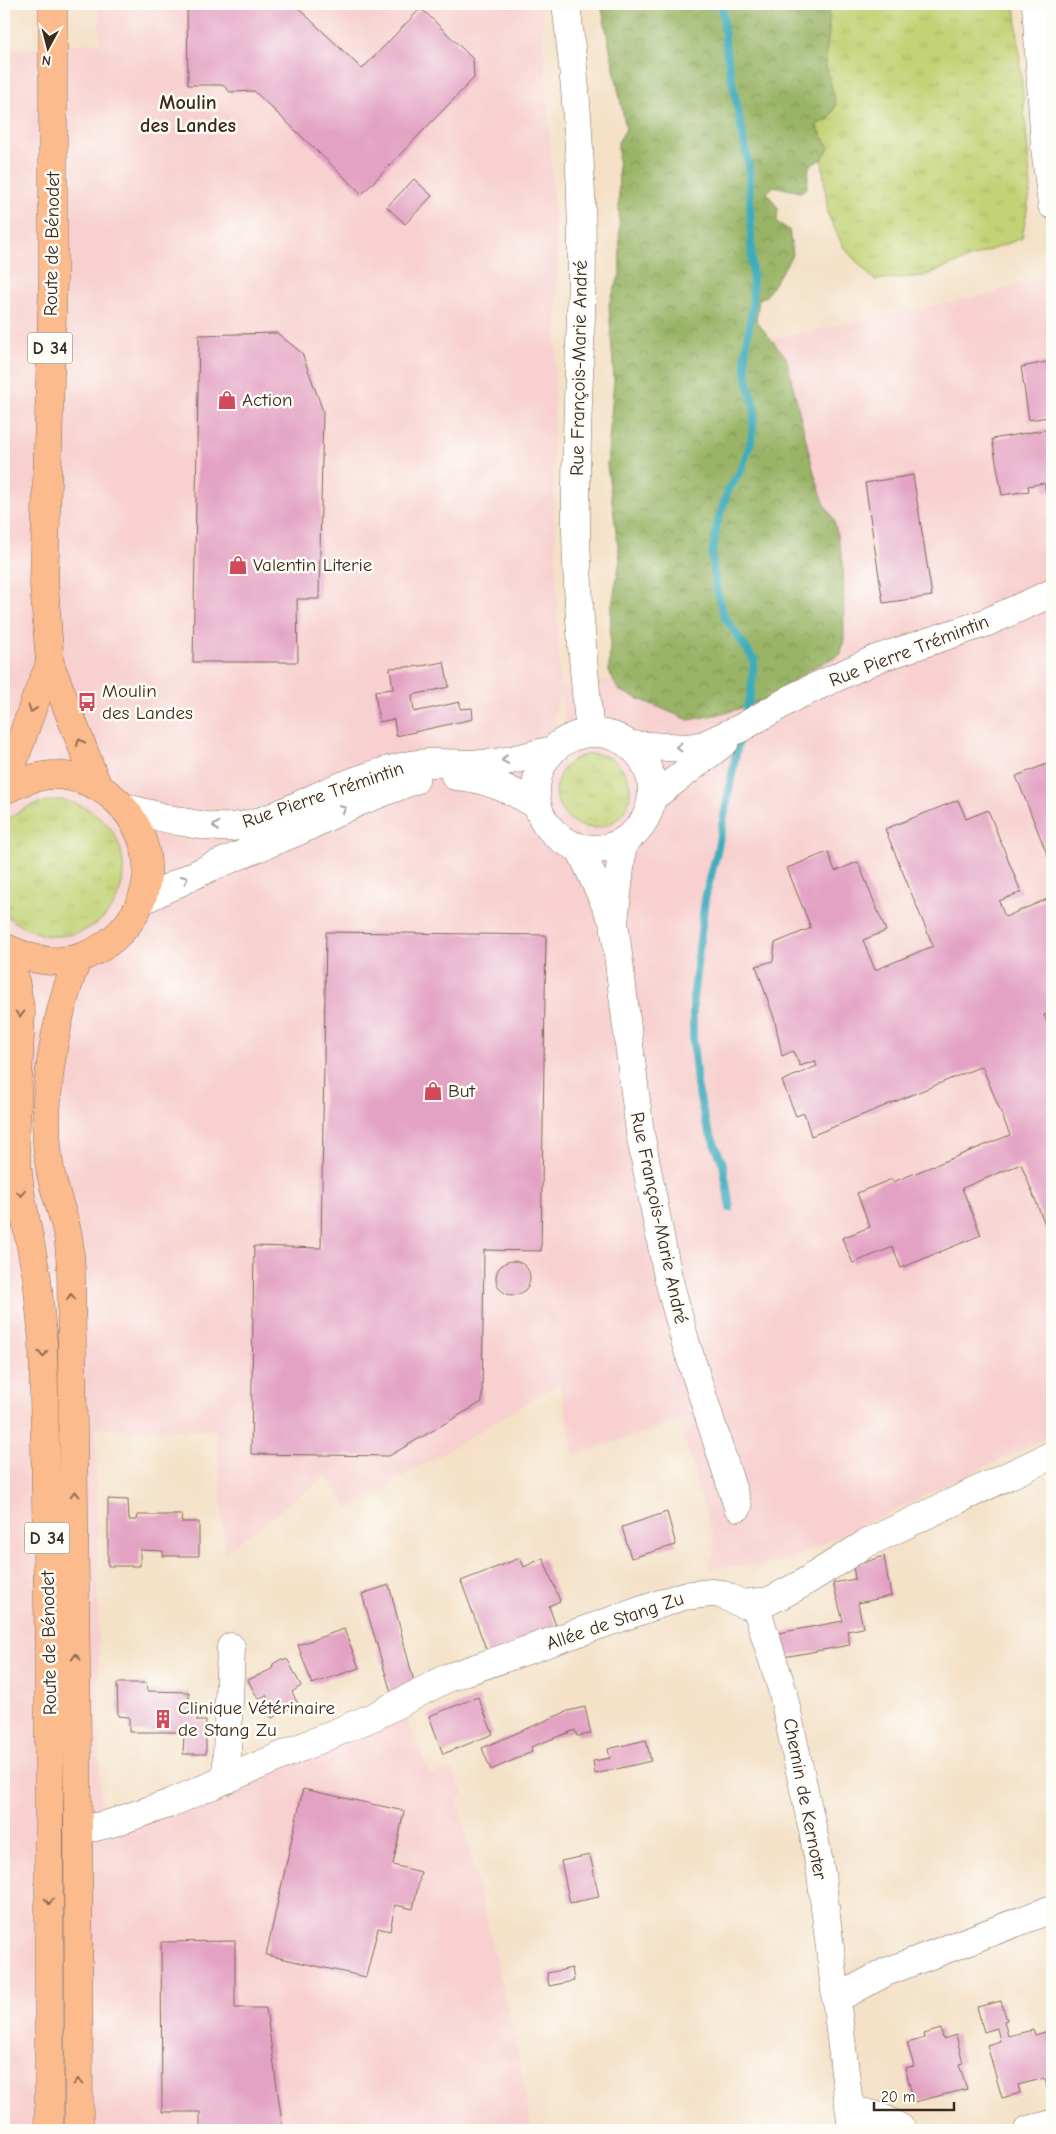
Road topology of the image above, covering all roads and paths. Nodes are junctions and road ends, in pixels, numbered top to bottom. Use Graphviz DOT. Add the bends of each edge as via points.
graph roads {
  1 [pos="53,4"];
  2 [pos="566,4"];
  3 [pos="1036,4"];
  4 [pos="1052,205"];
  5 [pos="1052,593"];
  6 [pos="50,664"];
  7 [pos="741,728"];
  8 [pos="590,733"];
  9 [pos="630,745"];
  10 [pos="553,750"];
  11 [pos="98,787"];
  12 [pos="4,790"];
  13 [pos="652,798"];
  14 [pos="537,805"];
  15 [pos="123,807"];
  16 [pos="623,841"];
  17 [pos="578,847"];
  18 [pos="141,900"];
  19 [pos="614,922"];
  20 [pos="4,948"];
  21 [pos="78,958"];
  22 [pos="1052,1455"];
  23 [pos="738,1507"];
  24 [pos="754,1604"];
  25 [pos="231,1647"];
  26 [pos="50,1652"];
  27 [pos="226,1780"];
  28 [pos="78,1827"];
  29 [pos="49,1869"];
  30 [pos="1052,1908"];
  31 [pos="836,1999"];
  32 [pos="851,2120"];
  33 [pos="1052,2124"];
  34 [pos="49,2130"];
  35 [pos="78,2130"];
  36 [pos="903,2130"];
  37 [pos="1028,2130"];
  1 -- 6 [label="main road, Route de Bénodet / D 34" via="52,278 44,584"];
  2 -- 8 [label="street, Rue François-Marie André" via="579,147 581,314 576,528 578,607"];
  3 -- 4 [label="street"];
  5 -- 7 [label="street, Rue Pierre Trémintin" via="985,623 867,663 796,696"];
  11 -- 6 [label="main road, Route de Bénodet / D 34, one-way"];
  6 -- 12 [label="main road, Route de Bénodet / D 34, one-way"];
  7 -- 9 [label="street, Rue Pierre Trémintin, one-way" via="688,748"];
  7 -- 13 [label="street, Rue Pierre Trémintin"];
  8 -- 9 [label="street" via="615,737"];
  8 -- 10 [label="street" via="566,740"];
  9 -- 13 [label="street" via="643,760 651,778"];
  10 -- 14 [label="street" via="541,766 536,785"];
  10 -- 15 [label="street, Rue Pierre Trémintin, one-way" via="487,764 437,761 384,771 277,815 231,827"];
  11 -- 12 [label="main road" via="75,778 50,775 26,780"];
  11 -- 15 [label="main road"];
  13 -- 16 [label="street" via="645,819"];
  14 -- 17 [label="street" via="547,826 557,837"];
  18 -- 14 [label="street, Rue Pierre Trémintin, one-way" via="210,866 425,776 483,780 508,788"];
  15 -- 18 [label="main road" via="137,828 145,851 146,876"];
  16 -- 17 [label="street" via="600,849"];
  16 -- 19 [label="street, Rue François-Marie André"];
  17 -- 19 [label="street, Rue François-Marie André"];
  18 -- 21 [label="main road" via="131,920 116,937 98,950"];
  19 -- 23 [label="street, Rue François-Marie André" via="640,1133 657,1226 686,1344"];
  20 -- 21 [label="main road" via="26,958 52,962"];
  20 -- 26 [label="main road, Route de Bénodet / D 34, one-way" via="21,1013 16,1158 37,1278 42,1334"];
  28 -- 21 [label="main road, Route de Bénodet / D 34, one-way" via="71,1270 68,1237 51,1174 47,1139 52,1050 61,1006"];
  22 -- 24 [label="street, Allée de Stang Zu" via="865,1544 769,1601"];
  24 -- 27 [label="street, Allée de Stang Zu" via="738,1603 721,1594 683,1596 447,1678 375,1716"];
  24 -- 31 [label="street, Chemin de Kernoter" via="782,1689 800,1766 821,1874"];
  25 -- 27 [label="street"];
  26 -- 28 [label="street" via="63,1692 64,1816"];
  26 -- 29 [label="main road, Route de Bénodet / D 34"];
  27 -- 28 [label="street, Allée de Stang Zu" via="127,1819 96,1827"];
  28 -- 29 [label="street" via="58,1840"];
  35 -- 28 [label="main road, Route de Bénodet / D 34, one-way"];
  29 -- 34 [label="main road, Route de Bénodet / D 34, one-way"];
  30 -- 31 [label="street" via="886,1972"];
  31 -- 32 [label="street, Chemin de Kernoter"];
  32 -- 36 [label="street" via="870,2112"];
  33 -- 37 [label="street"];
}
